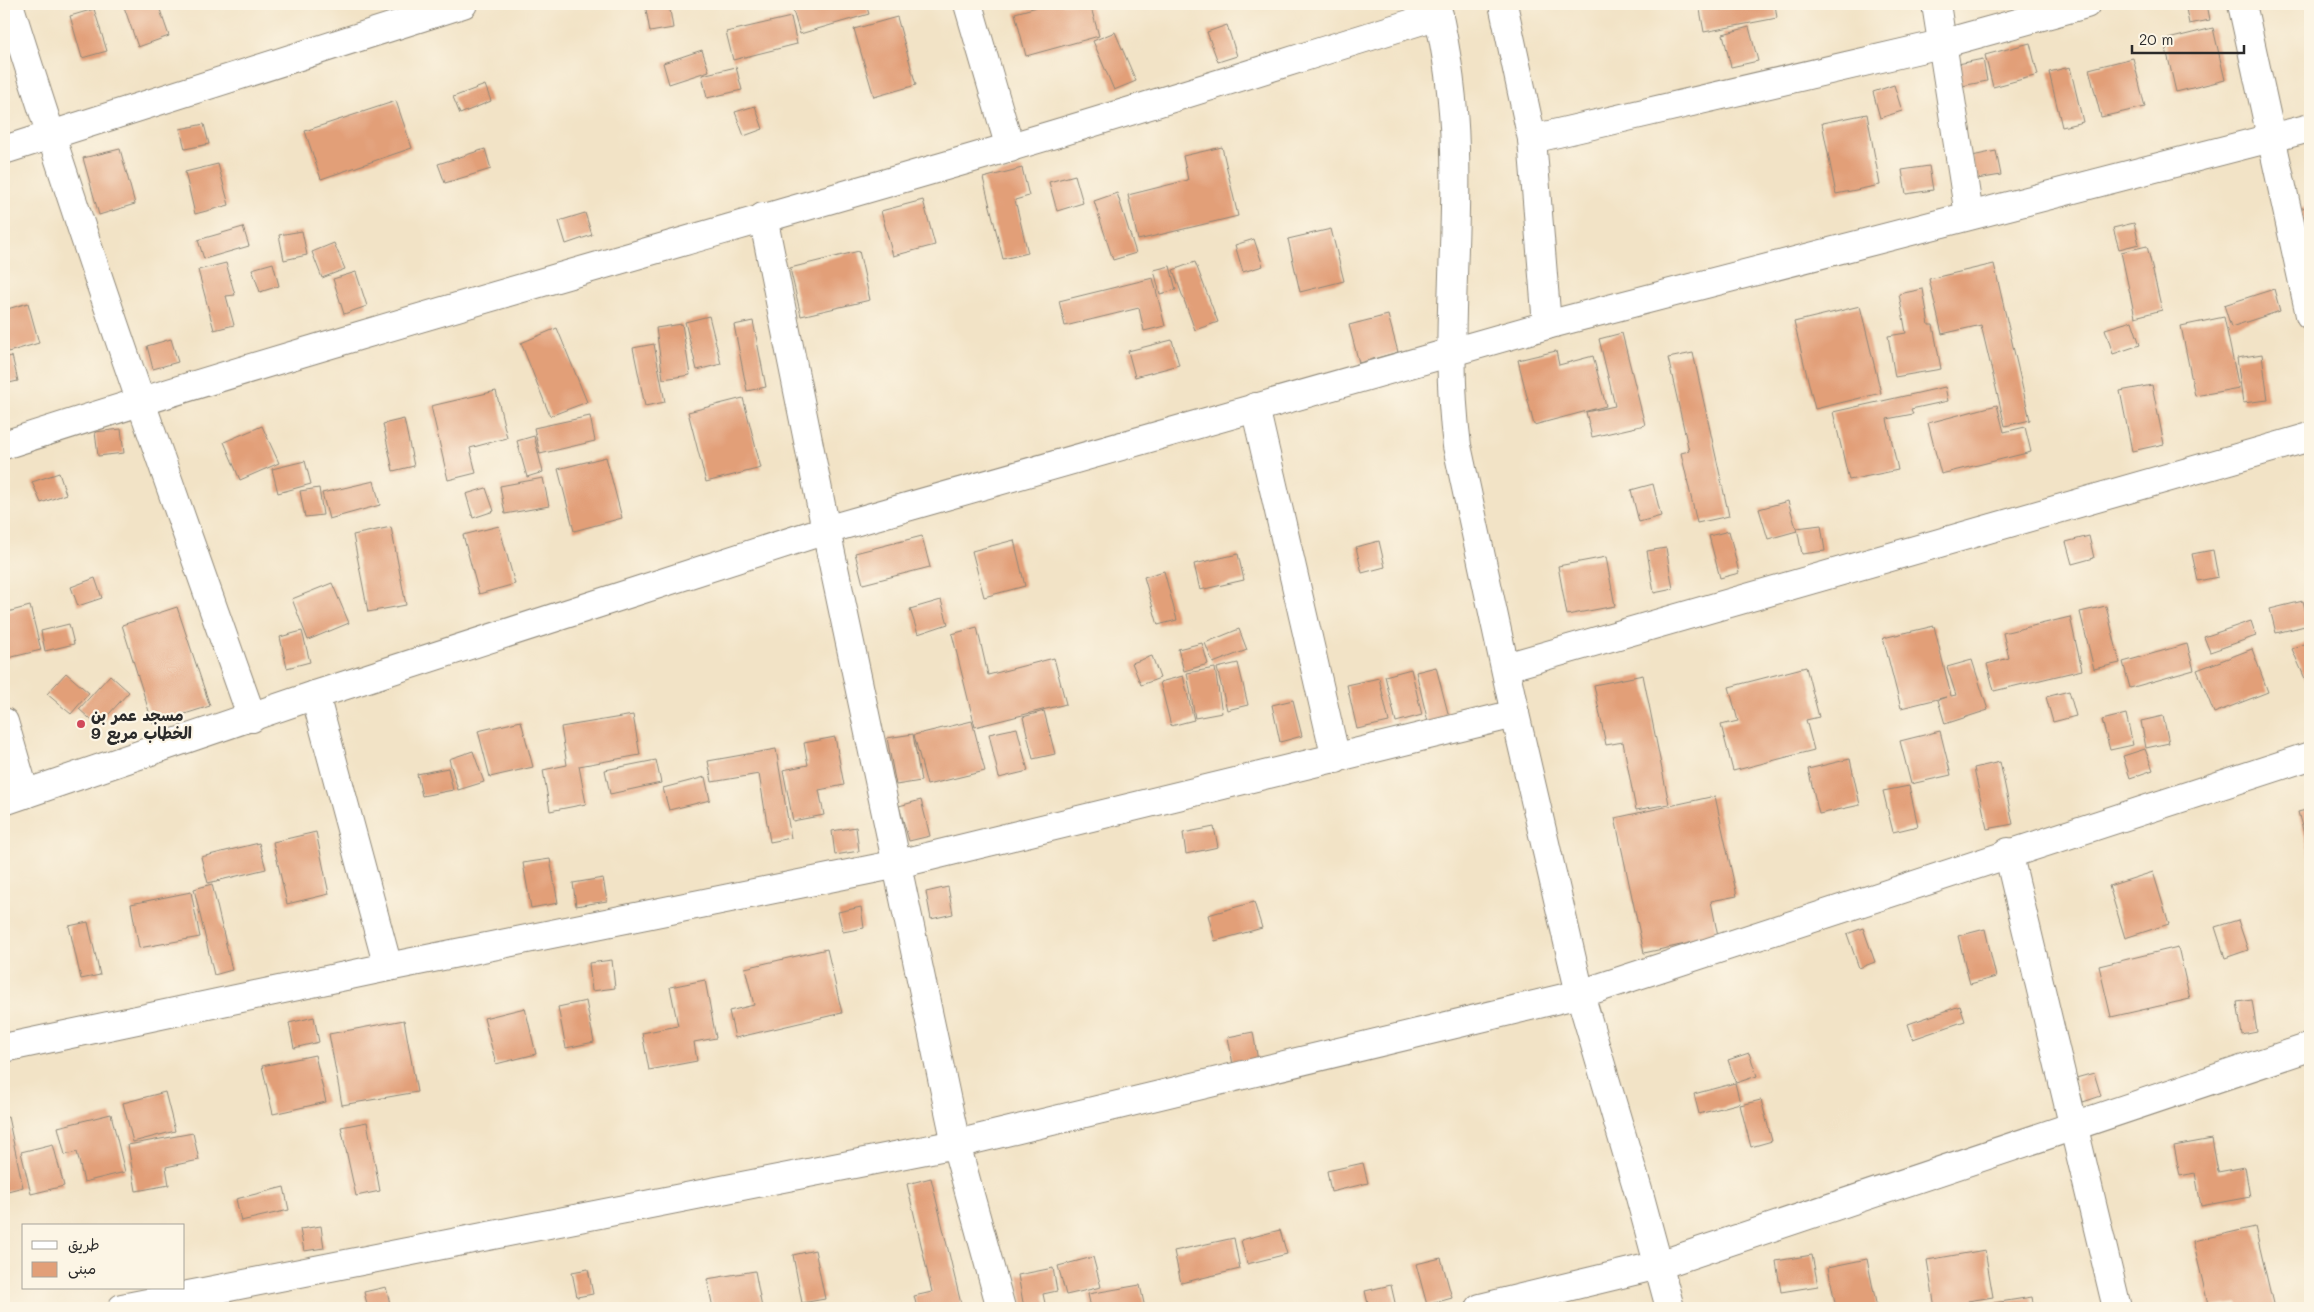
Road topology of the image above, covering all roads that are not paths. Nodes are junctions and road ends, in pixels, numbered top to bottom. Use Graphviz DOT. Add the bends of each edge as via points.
graph roads {
  1 [pos="9,4"];
  2 [pos="463,4"];
  3 [pos="968,4"];
  4 [pos="1503,4"];
  5 [pos="1936,4"];
  6 [pos="2086,4"];
  7 [pos="2242,4"];
  8 [pos="1438,9"];
  9 [pos="1941,44"];
  10 [pos="2310,128"];
  11 [pos="50,134"];
  12 [pos="2271,138"];
  13 [pos="1532,139"];
  14 [pos="1010,148"];
  15 [pos="4,150"];
  16 [pos="1969,215"];
  17 [pos="763,217"];
  18 [pos="2310,316"];
  19 [pos="1546,325"];
  20 [pos="1451,354"];
  21 [pos="140,401"];
  22 [pos="1255,407"];
  23 [pos="2310,437"];
  24 [pos="4,445"];
  25 [pos="826,530"];
  26 [pos="1506,667"];
  27 [pos="315,695"];
  28 [pos="1515,714"];
  29 [pos="252,718"];
  30 [pos="4,722"];
  31 [pos="2310,756"];
  32 [pos="1336,759"];
  33 [pos="15,797"];
  34 [pos="2008,852"];
  35 [pos="898,864"];
  36 [pos="388,967"];
  37 [pos="1580,994"];
  38 [pos="4,1048"];
  39 [pos="2310,1048"];
  40 [pos="2074,1127"];
  41 [pos="956,1144"];
  42 [pos="1659,1265"];
  43 [pos="122,1308"];
  44 [pos="1001,1308"];
  45 [pos="1480,1308"];
  46 [pos="1670,1308"];
  47 [pos="2117,1308"];
  1 -- 11 [label="street"];
  2 -- 11 [label="street"];
  3 -- 14 [label="street"];
  4 -- 13 [label="street"];
  5 -- 9 [label="street"];
  6 -- 9 [label="street"];
  7 -- 12 [label="street"];
  8 -- 14 [label="street"];
  8 -- 20 [label="street" via="1456,151"];
  9 -- 13 [label="street"];
  9 -- 16 [label="street"];
  10 -- 12 [label="street"];
  11 -- 15 [label="street"];
  11 -- 21 [label="street"];
  12 -- 16 [label="street"];
  12 -- 18 [label="street"];
  13 -- 19 [label="street"];
  14 -- 17 [label="street"];
  16 -- 19 [label="street"];
  17 -- 21 [label="street"];
  17 -- 25 [label="street"];
  19 -- 20 [label="street"];
  20 -- 22 [label="street"];
  20 -- 26 [label="street" via="1452,408 1457,446"];
  21 -- 24 [label="street"];
  21 -- 29 [label="street"];
  22 -- 25 [label="street"];
  22 -- 32 [label="street"];
  23 -- 26 [label="street"];
  25 -- 27 [label="street"];
  25 -- 35 [label="street"];
  26 -- 28 [label="street"];
  27 -- 29 [label="street"];
  27 -- 36 [label="street"];
  28 -- 32 [label="street"];
  28 -- 37 [label="street"];
  29 -- 33 [label="street"];
  30 -- 33 [label="street"];
  31 -- 34 [label="street"];
  32 -- 35 [label="street"];
  34 -- 37 [label="street"];
  34 -- 40 [label="street"];
  35 -- 36 [label="street"];
  35 -- 41 [label="street"];
  36 -- 38 [label="street"];
  37 -- 41 [label="street"];
  37 -- 42 [label="street"];
  39 -- 40 [label="street"];
  40 -- 42 [label="street"];
  40 -- 47 [label="street"];
  41 -- 43 [label="street"];
  41 -- 44 [label="street"];
  42 -- 45 [label="street"];
  42 -- 46 [label="street"];
}
